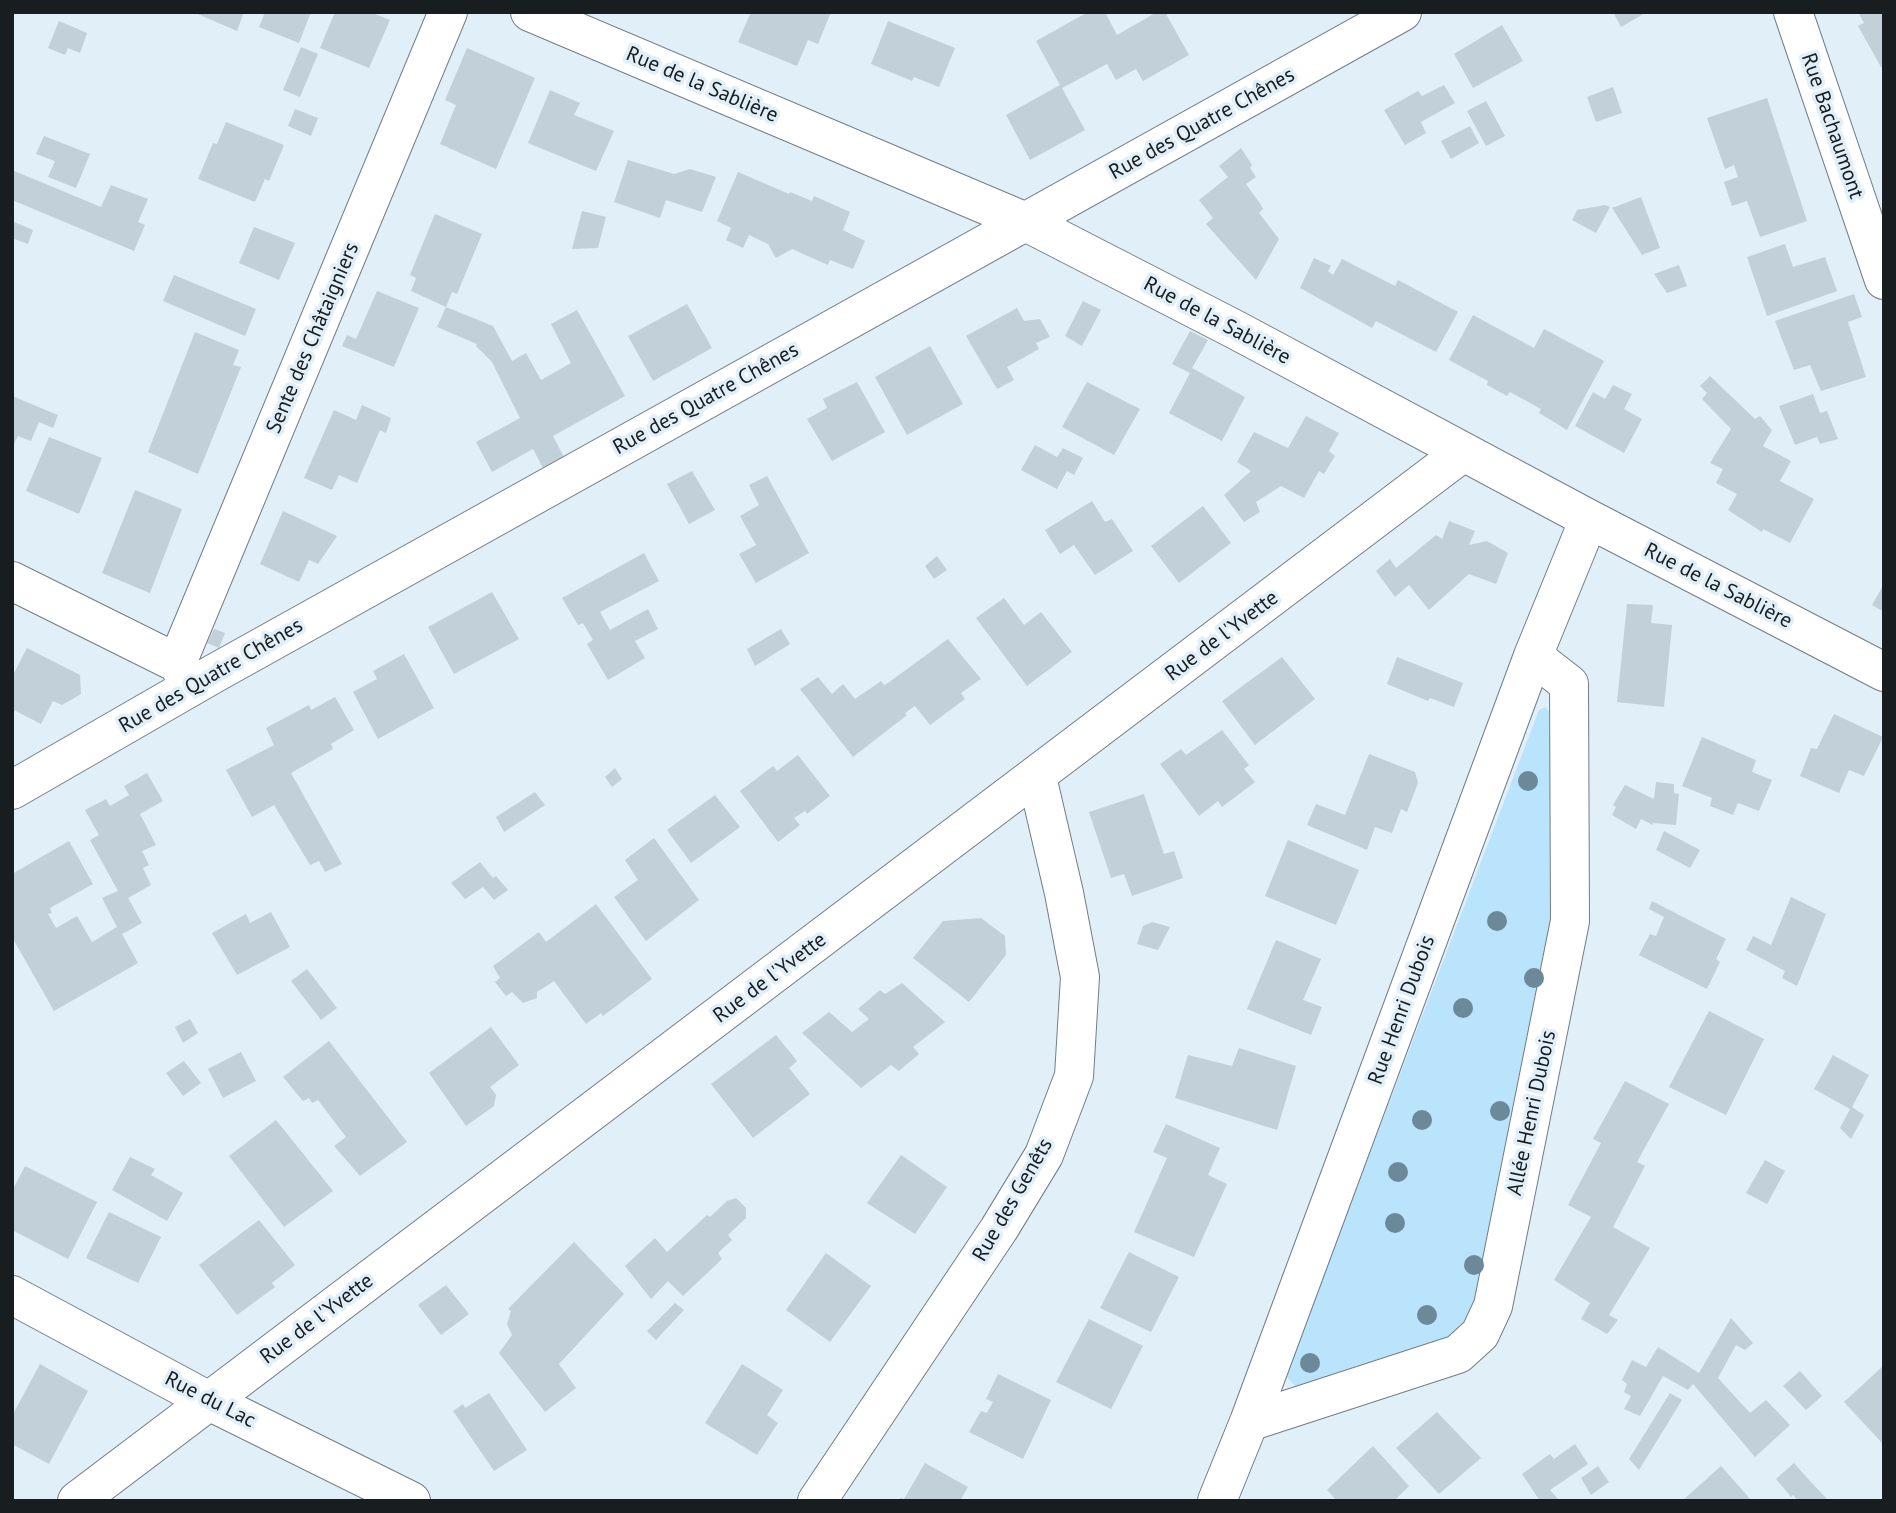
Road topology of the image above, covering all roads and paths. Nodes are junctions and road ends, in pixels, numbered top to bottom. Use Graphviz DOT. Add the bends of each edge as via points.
graph roads {
  1 [pos="448,12"];
  2 [pos="530,12"];
  3 [pos="1402,12"];
  4 [pos="1793,12"];
  5 [pos="1026,222"];
  6 [pos="1884,280"];
  7 [pos="1462,453"];
  8 [pos="1588,519"];
  9 [pos="12,580"];
  10 [pos="1532,656"];
  11 [pos="1884,672"];
  12 [pos="184,675"];
  13 [pos="1037,777"];
  14 [pos="12,790"];
  15 [pos="12,1295"];
  16 [pos="209,1401"];
  17 [pos="1249,1422"];
  18 [pos="77,1501"];
  19 [pos="411,1501"];
  20 [pos="817,1501"];
  21 [pos="1217,1501"];
  1 -- 12 [label="street, Sente des Châtaigniers"];
  2 -- 5 [label="street, Rue de la Sablière"];
  3 -- 5 [label="street, Rue des Quatre Chênes"];
  4 -- 6 [label="street, Rue Bachaumont"];
  5 -- 7 [label="street, Rue de la Sablière"];
  5 -- 12 [label="street, Rue des Quatre Chênes"];
  7 -- 8 [label="street, Rue de la Sablière"];
  7 -- 13 [label="street, Rue de l'Yvette"];
  8 -- 10 [label="street, Rue Henri Dubois"];
  8 -- 11 [label="street, Rue de la Sablière"];
  9 -- 12 [label="street"];
  10 -- 17 [label="street, Rue Henri Dubois"];
  10 -- 17 [label="street, Allée Henri Dubois" via="1569,684 1570,921 1493,1306 1480,1334 1458,1354"];
  12 -- 14 [label="street, Rue des Quatre Chênes"];
  13 -- 16 [label="street, Rue de l'Yvette"];
  13 -- 20 [label="street, Rue des Genêts" via="1080,977 1074,1076 1045,1156"];
  15 -- 16 [label="street, Rue du Lac"];
  16 -- 18 [label="street, Rue de l'Yvette"];
  16 -- 19 [label="street, Rue du Lac"];
  17 -- 21 [label="street, Rue Henri Dubois"];
}
